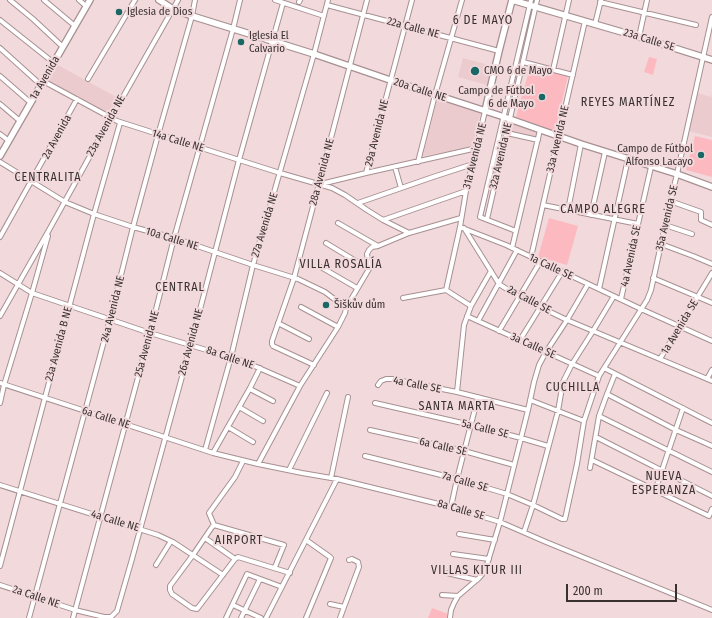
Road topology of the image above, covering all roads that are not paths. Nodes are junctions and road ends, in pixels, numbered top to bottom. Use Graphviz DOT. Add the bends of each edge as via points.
graph roads {
  1 [pos="10,0"];
  2 [pos="44,0"];
  3 [pos="79,0"];
  4 [pos="90,0"];
  5 [pos="135,0"];
  6 [pos="160,0"];
  7 [pos="178,0"];
  8 [pos="195,0"];
  9 [pos="240,0"];
  10 [pos="275,0"];
  11 [pos="367,0"];
  12 [pos="412,0"];
  13 [pos="462,0"];
  14 [pos="512,0"];
  15 [pos="531,0"];
  16 [pos="537,0"];
  17 [pos="569,0"];
  18 [pos="647,0"];
  19 [pos="600,1"];
  20 [pos="327,2"];
  21 [pos="283,3"];
  22 [pos="86,6"];
  23 [pos="535,7"];
  24 [pos="173,9"];
  25 [pos="644,13"];
  26 [pos="363,14"];
  27 [pos="192,16"];
  28 [pos="324,16"];
  29 [pos="565,16"];
  30 [pos="712,16"];
  31 [pos="0,20"];
  32 [pos="585,22"];
  33 [pos="595,24"];
  34 [pos="696,25"];
  35 [pos="74,26"];
  36 [pos="406,26"];
  37 [pos="233,29"];
  38 [pos="710,31"];
  39 [pos="639,37"];
  40 [pos="452,38"];
  41 [pos="272,41"];
  42 [pos="63,47"];
  43 [pos="0,48"];
  44 [pos="499,51"];
  45 [pos="314,54"];
  46 [pos="702,57"];
  47 [pos="712,60"];
  48 [pos="54,62"];
  49 [pos="523,62"];
  50 [pos="350,67"];
  51 [pos="553,70"];
  52 [pos="573,75"];
  53 [pos="0,76"];
  54 [pos="88,79"];
  55 [pos="390,80"];
  56 [pos="42,83"];
  57 [pos="435,95"];
  58 [pos="78,99"];
  59 [pos="31,103"];
  60 [pos="0,104"];
  61 [pos="486,111"];
  62 [pos="503,117"];
  63 [pos="111,118"];
  64 [pos="510,119"];
  65 [pos="20,121"];
  66 [pos="120,123"];
  67 [pos="540,130"];
  68 [pos="507,133"];
  69 [pos="0,134"];
  70 [pos="158,135"];
  71 [pos="558,137"];
  72 [pos="538,140"];
  73 [pos="9,141"];
  74 [pos="582,144"];
  75 [pos="200,148"];
  76 [pos="476,148"];
  77 [pos="605,152"];
  78 [pos="0,156"];
  79 [pos="628,159"];
  80 [pos="239,160"];
  81 [pos="0,162"];
  82 [pos="418,162"];
  83 [pos="473,164"];
  84 [pos="395,167"];
  85 [pos="651,167"];
  86 [pos="280,173"];
  87 [pos="366,173"];
  88 [pos="677,174"];
  89 [pos="32,182"];
  90 [pos="319,184"];
  91 [pos="712,187"];
  92 [pos="401,188"];
  93 [pos="466,191"];
  94 [pos="670,201"];
  95 [pos="65,202"];
  96 [pos="358,203"];
  97 [pos="543,205"];
  98 [pos="568,210"];
  99 [pos="94,214"];
  100 [pos="591,215"];
  101 [pos="461,218"];
  102 [pos="487,219"];
  103 [pos="614,219"];
  104 [pos="383,220"];
  105 [pos="338,223"];
  106 [pos="638,224"];
  107 [pos="665,225"];
  108 [pos="712,225"];
  109 [pos="133,227"];
  110 [pos="462,227"];
  111 [pos="49,230"];
  112 [pos="516,231"];
  113 [pos="409,233"];
  114 [pos="692,234"];
  115 [pos="0,238"];
  116 [pos="174,238"];
  117 [pos="326,243"];
  118 [pos="661,244"];
  119 [pos="378,246"];
  120 [pos="514,249"];
  121 [pos="214,252"];
  122 [pos="531,257"];
  123 [pos="540,262"];
  124 [pos="712,264"];
  125 [pos="253,265"];
  126 [pos="318,266"];
  127 [pos="369,269"];
  128 [pos="490,271"];
  129 [pos="562,272"];
  130 [pos="712,273"];
  131 [pos="0,274"];
  132 [pos="294,278"];
  133 [pos="653,278"];
  134 [pos="18,284"];
  135 [pos="499,284"];
  136 [pos="588,284"];
  137 [pos="357,288"];
  138 [pos="599,289"];
  139 [pos="446,290"];
  140 [pos="32,293"];
  141 [pos="614,296"];
  142 [pos="698,296"];
  143 [pos="519,297"];
  144 [pos="403,298"];
  145 [pos="621,299"];
  146 [pos="712,303"];
  147 [pos="69,306"];
  148 [pos="471,306"];
  149 [pos="301,307"];
  150 [pos="346,308"];
  151 [pos="540,308"];
  152 [pos="641,309"];
  153 [pos="0,316"];
  154 [pos="467,316"];
  155 [pos="110,319"];
  156 [pos="567,320"];
  157 [pos="478,321"];
  158 [pos="278,323"];
  159 [pos="680,326"];
  160 [pos="338,327"];
  161 [pos="499,331"];
  162 [pos="594,331"];
  163 [pos="150,333"];
  164 [pos="309,339"];
  165 [pos="520,340"];
  166 [pos="712,340"];
  167 [pos="620,343"];
  168 [pos="191,344"];
  169 [pos="546,352"];
  170 [pos="231,357"];
  171 [pos="660,359"];
  172 [pos="572,364"];
  173 [pos="314,365"];
  174 [pos="260,368"];
  175 [pos="604,368"];
  176 [pos="712,370"];
  177 [pos="615,374"];
  178 [pos="599,376"];
  179 [pos="707,379"];
  180 [pos="712,381"];
  181 [pos="2,384"];
  182 [pos="378,385"];
  183 [pos="300,386"];
  184 [pos="250,388"];
  185 [pos="457,392"];
  186 [pos="327,393"];
  187 [pos="606,394"];
  188 [pos="348,397"];
  189 [pos="45,398"];
  190 [pos="478,398"];
  191 [pos="530,400"];
  192 [pos="273,401"];
  193 [pos="0,403"];
  194 [pos="375,403"];
  195 [pos="239,407"];
  196 [pos="683,408"];
  197 [pos="528,410"];
  198 [pos="558,411"];
  199 [pos="86,412"];
  200 [pos="599,416"];
  201 [pos="263,420"];
  202 [pos="584,421"];
  203 [pos="712,423"];
  204 [pos="471,424"];
  205 [pos="125,425"];
  206 [pos="228,427"];
  207 [pos="370,430"];
  208 [pos="676,430"];
  209 [pos="165,437"];
  210 [pos="596,437"];
  211 [pos="521,438"];
  212 [pos="253,442"];
  213 [pos="548,446"];
  214 [pos="712,446"];
  215 [pos="205,450"];
  216 [pos="669,451"];
  217 [pos="464,452"];
  218 [pos="213,453"];
  219 [pos="365,456"];
  220 [pos="244,460"];
  221 [pos="592,460"];
  222 [pos="258,464"];
  223 [pos="514,465"];
  224 [pos="590,468"];
  225 [pos="289,470"];
  226 [pos="662,471"];
  227 [pos="712,472"];
  228 [pos="331,478"];
  229 [pos="337,479"];
  230 [pos="457,479"];
  231 [pos="0,485"];
  232 [pos="20,491"];
  233 [pos="655,491"];
  234 [pos="507,494"];
  235 [pos="712,496"];
  236 [pos="60,504"];
  237 [pos="533,505"];
  238 [pos="451,507"];
  239 [pos="712,509"];
  240 [pos="101,517"];
  241 [pos="562,519"];
  242 [pos="500,522"];
  243 [pos="214,525"];
  244 [pos="140,529"];
  245 [pos="524,532"];
  246 [pos="459,534"];
  247 [pos="205,538"];
  248 [pos="306,540"];
  249 [pos="495,540"];
  250 [pos="171,541"];
  251 [pos="454,554"];
  252 [pos="193,555"];
  253 [pos="235,559"];
  254 [pos="489,559"];
  255 [pos="349,560"];
  256 [pos="156,565"];
  257 [pos="0,566"];
  258 [pos="274,568"];
  259 [pos="290,572"];
  260 [pos="447,573"];
  261 [pos="223,575"];
  262 [pos="260,579"];
  263 [pos="477,580"];
  264 [pos="0,585"];
  265 [pos="282,587"];
  266 [pos="442,595"];
  267 [pos="35,596"];
  268 [pos="458,596"];
  269 [pos="330,604"];
  270 [pos="233,605"];
  271 [pos="344,607"];
  272 [pos="75,610"];
  273 [pos="712,610"];
  274 [pos="117,611"];
  275 [pos="245,611"];
  276 [pos="29,618"];
  277 [pos="73,618"];
  278 [pos="226,618"];
  279 [pos="241,618"];
  280 [pos="261,618"];
  281 [pos="266,618"];
  282 [pos="306,618"];
  283 [pos="340,618"];
  284 [pos="450,618"];
  1 -- 42 [label="street"];
  2 -- 35 [label="street"];
  3 -- 22 [label="street"];
  4 -- 22 [label="street, 1a Avenida"];
  5 -- 54 [label="street"];
  6 -- 24 [label="street, 20a Calle NE"];
  7 -- 24 [label="street, 23a Avenida NE"];
  8 -- 27 [label="street, 24a Avenida NE"];
  9 -- 37 [label="street, 25a Avenida NE"];
  10 -- 21 [label="street"];
  11 -- 26 [label="street, 28a Avenida NE"];
  12 -- 36 [label="street, 29a Avenida NE"];
  13 -- 40 [label="street"];
  14 -- 23 [label="street, 23a Calle SE"];
  14 -- 44 [label="street, 31a Avenida NE"];
  15 -- 62 [label="street"];
  16 -- 23 [label="street, 32a Avenida NE"];
  17 -- 29 [label="street"];
  18 -- 25 [label="street"];
  19 -- 25 [label="street"];
  19 -- 33 [label="street"];
  20 -- 26 [label="street, 22a Calle NE"];
  20 -- 28 [label="street, 27a Avenida NE"];
  21 -- 28 [label="street"];
  21 -- 41 [label="street, 26a Avenida NE"];
  22 -- 35 [label="street, 1a Avenida"];
  23 -- 29 [label="street, 23a Calle SE"];
  23 -- 49 [label="street, 32a Avenida NE"];
  24 -- 27 [label="street, 20a Calle NE"];
  24 -- 63 [label="street, 23a Avenida NE"];
  25 -- 34 [label="street"];
  25 -- 39 [label="street"];
  26 -- 36 [label="street, 22a Calle NE"];
  26 -- 50 [label="street, 28a Avenida NE"];
  27 -- 37 [label="street, 20a Calle NE"];
  27 -- 70 [label="street, 24a Avenida NE"];
  28 -- 45 [label="street, 27a Avenida NE"];
  29 -- 32 [label="street, 23a Calle SE"];
  29 -- 51 [label="street"];
  30 -- 38 [label="street, 35a Avenida SE"];
  31 -- 48 [label="street"];
  32 -- 33 [label="street, 23a Calle SE"];
  32 -- 52 [label="street, 33a Avenida NE"];
  33 -- 39 [label="street, 23a Calle SE"];
  35 -- 42 [label="street, 1a Avenida"];
  36 -- 40 [label="street, 22a Calle NE"];
  36 -- 55 [label="street, 29a Avenida NE"];
  37 -- 41 [label="street, 20a Calle NE"];
  37 -- 75 [label="street, 25a Avenida NE"];
  38 -- 46 [label="street, 35a Avenida SE"];
  39 -- 46 [label="street, 23a Calle SE"];
  40 -- 44 [label="street, 22a Calle NE"];
  40 -- 57 [label="street"];
  41 -- 45 [label="street, 20a Calle NE"];
  41 -- 80 [label="street, 26a Avenida NE"];
  42 -- 48 [label="street, 1a Avenida"];
  43 -- 56 [label="street, 14a Calle NE"];
  44 -- 61 [label="street, 31a Avenida NE"];
  45 -- 50 [label="street, 20a Calle NE"];
  45 -- 86 [label="street, 27a Avenida NE"];
  46 -- 47 [label="street"];
  46 -- 88 [label="street, 35a Avenida SE"];
  48 -- 56 [label="street, 1a Avenida"];
  49 -- 51 [label="street"];
  49 -- 64 [label="street, 32a Avenida NE"];
  50 -- 55 [label="street, 20a Calle NE"];
  50 -- 90 [label="street, 28a Avenida NE"];
  51 -- 52 [label="street"];
  52 -- 71 [label="street, 33a Avenida NE"];
  53 -- 59 [label="street"];
  55 -- 57 [label="street, 20a Calle NE"];
  55 -- 87 [label="street, 29a Avenida NE"];
  56 -- 58 [label="street, 14a Calle NE"];
  56 -- 59 [label="street, 1a Avenida"];
  57 -- 61 [label="street, 20a Calle NE"];
  57 -- 82 [label="street"];
  58 -- 63 [label="street, 14a Calle NE"];
  58 -- 89 [label="street, 2a Avenida"];
  59 -- 65 [label="street, 1a Avenida"];
  60 -- 65 [label="street"];
  61 -- 62 [label="street, 20a Calle NE"];
  61 -- 76 [label="street, 31a Avenida NE"];
  62 -- 64 [label="street, 20a Calle NE"];
  62 -- 102 [label="street" via="480,216"];
  63 -- 66 [label="street, 14a Calle NE"];
  63 -- 95 [label="street, 23a Avenida NE"];
  64 -- 67 [label="street, 20a Calle NE"];
  64 -- 68 [label="street, 32a Avenida NE"];
  65 -- 73 [label="street, 1a Avenida"];
  66 -- 70 [label="street, 14a Calle NE"];
  66 -- 99 [label="street, 23a Avenida B NE"];
  67 -- 71 [label="street, 20a Calle NE"];
  67 -- 72 [label="street"];
  68 -- 72 [label="street"];
  68 -- 102 [label="street, 32a Avenida NE"];
  69 -- 73 [label="street"];
  70 -- 75 [label="street, 14a Calle NE"];
  70 -- 109 [label="street, 24a Avenida NE"];
  71 -- 74 [label="street, 20a Calle NE"];
  71 -- 97 [label="street, 33a Avenida NE"];
  72 -- 112 [label="street"];
  73 -- 78 [label="street, 1a Avenida"];
  74 -- 77 [label="street, 20a Calle NE"];
  74 -- 98 [label="street"];
  75 -- 80 [label="street, 14a Calle NE"];
  75 -- 116 [label="street, 25a Avenida NE"];
  76 -- 82 [label="street"];
  76 -- 83 [label="street, 31a Avenida NE"];
  77 -- 79 [label="street, 20a Calle NE"];
  77 -- 100 [label="street"];
  79 -- 85 [label="street, 20a Calle NE"];
  79 -- 103 [label="street"];
  80 -- 86 [label="street, 14a Calle NE"];
  80 -- 121 [label="street, 26a Avenida NE"];
  81 -- 89 [label="street, 10a Calle NE"];
  82 -- 84 [label="street"];
  83 -- 92 [label="street"];
  83 -- 93 [label="street, 31a Avenida NE"];
  84 -- 87 [label="street"];
  84 -- 92 [label="street"];
  85 -- 88 [label="street, 20a Calle NE"];
  85 -- 106 [label="street, 4a Avenida SE"];
  86 -- 90 [label="street, 14a Calle NE"];
  86 -- 125 [label="street, 27a Avenida NE"];
  87 -- 90 [label="street, 29a Avenida NE"];
  88 -- 91 [label="street, 20a Calle NE"];
  88 -- 94 [label="street, 35a Avenida SE"];
  89 -- 95 [label="street, 10a Calle NE"];
  89 -- 115 [label="street, 2a Avenida"];
  90 -- 96 [label="street, 14a Calle NE" via="332,188"];
  90 -- 132 [label="street, 28a Avenida NE"];
  92 -- 96 [label="street"];
  93 -- 101 [label="street, 31a Avenida NE"];
  93 -- 104 [label="street"];
  94 -- 107 [label="street, 35a Avenida SE"];
  94 -- 108 [label="street" via="701,212 701,220"];
  95 -- 99 [label="street, 10a Calle NE"];
  95 -- 111 [label="street, 23a Avenida NE"];
  96 -- 104 [label="street, 14a Calle NE"];
  97 -- 98 [label="street"];
  97 -- 122 [label="street, 33a Avenida NE"];
  98 -- 100 [label="street"];
  99 -- 109 [label="street, 10a Calle NE"];
  99 -- 147 [label="street, 23a Avenida B NE"];
  100 -- 103 [label="street"];
  101 -- 110 [label="street, 31a Avenida NE"];
  101 -- 113 [label="street"];
  102 -- 112 [label="street"];
  103 -- 106 [label="street"];
  103 -- 138 [label="street"];
  104 -- 113 [label="street, 14a Calle NE"];
  105 -- 119 [label="street"];
  106 -- 145 [label="street, 4a Avenida SE"];
  107 -- 114 [label="street"];
  107 -- 118 [label="street, 35a Avenida SE"];
  109 -- 116 [label="street, 10a Calle NE"];
  109 -- 155 [label="street, 24a Avenida NE"];
  110 -- 120 [label="street, 1a Calle SE"];
  110 -- 128 [label="street, 2a Calle SE"];
  110 -- 139 [label="street, 31a Avenida NE"];
  111 -- 134 [label="street, 23a Avenida NE"];
  111 -- 140 [label="street"];
  112 -- 120 [label="street"];
  113 -- 119 [label="street"];
  116 -- 121 [label="street, 10a Calle NE"];
  116 -- 163 [label="street, 25a Avenida NE"];
  117 -- 127 [label="street"];
  118 -- 124 [label="street"];
  118 -- 133 [label="street, 35a Avenida SE"];
  119 -- 127 [label="street" via="372,247 367,254"];
  120 -- 122 [label="street, 1a Calle SE"];
  120 -- 135 [label="street"];
  121 -- 125 [label="street, 10a Calle NE"];
  121 -- 168 [label="street, 26a Avenida NE"];
  122 -- 123 [label="street, 1a Calle SE"];
  123 -- 129 [label="street, 1a Calle SE"];
  123 -- 143 [label="street"];
  125 -- 132 [label="street, 10a Calle NE"];
  125 -- 170 [label="street, 27a Avenida NE"];
  126 -- 137 [label="street"];
  127 -- 137 [label="street"];
  128 -- 135 [label="street, 2a Calle SE"];
  128 -- 148 [label="street"];
  129 -- 136 [label="street, 1a Calle SE"];
  129 -- 151 [label="street"];
  130 -- 142 [label="street, 1a Avenida SE"];
  131 -- 134 [label="street, 8a Calle NE"];
  132 -- 150 [label="street, 10a Calle NE" via="325,292"];
  132 -- 158 [label="street, 28a Avenida NE"];
  133 -- 142 [label="street"];
  133 -- 152 [label="street, 35a Avenida SE" via="651,290"];
  134 -- 140 [label="street, 8a Calle NE"];
  134 -- 153 [label="street, 23a Avenida NE"];
  135 -- 143 [label="street, 2a Calle SE"];
  135 -- 157 [label="street"];
  136 -- 138 [label="street, 1a Calle SE"];
  136 -- 156 [label="street"];
  137 -- 150 [label="street"];
  138 -- 141 [label="street, 1a Calle SE"];
  139 -- 144 [label="street"];
  139 -- 148 [label="street"];
  140 -- 147 [label="street, 8a Calle NE"];
  140 -- 181 [label="street"];
  141 -- 145 [label="street, 1a Calle SE"];
  141 -- 162 [label="street"];
  142 -- 146 [label="street"];
  142 -- 159 [label="street, 1a Avenida SE"];
  143 -- 151 [label="street, 2a Calle SE"];
  143 -- 161 [label="street"];
  145 -- 152 [label="street, 1a Calle SE"];
  147 -- 155 [label="street, 8a Calle NE"];
  147 -- 189 [label="street, 23a Avenida B NE"];
  148 -- 154 [label="street"];
  149 -- 160 [label="street"];
  150 -- 160 [label="street"];
  151 -- 156 [label="street, 2a Calle SE"];
  151 -- 165 [label="street"];
  152 -- 159 [label="street, 1a Calle SE"];
  152 -- 167 [label="street, 35a Avenida SE"];
  154 -- 157 [label="street, 3a Calle SE"];
  154 -- 185 [label="street"];
  155 -- 163 [label="street, 8a Calle NE"];
  155 -- 199 [label="street, 24a Avenida NE"];
  156 -- 162 [label="street, 2a Calle SE"];
  156 -- 169 [label="street"];
  157 -- 161 [label="street, 3a Calle SE"];
  158 -- 164 [label="street"];
  158 -- 173 [label="street, 28a Avenida NE" via="272,341 273,346"];
  159 -- 166 [label="street, 1a Calle SE"];
  159 -- 171 [label="street, 1a Avenida SE"];
  160 -- 173 [label="street"];
  161 -- 165 [label="street, 3a Calle SE"];
  162 -- 167 [label="street, 2a Calle SE"];
  162 -- 172 [label="street"];
  163 -- 168 [label="street, 8a Calle NE"];
  163 -- 205 [label="street, 25a Avenida NE"];
  165 -- 169 [label="street, 3a Calle SE"];
  167 -- 171 [label="street, 2a Calle SE"];
  167 -- 175 [label="street, 35a Avenida SE"];
  168 -- 170 [label="street, 8a Calle NE"];
  168 -- 209 [label="street, 26a Avenida NE"];
  169 -- 172 [label="street, 3a Calle SE"];
  169 -- 191 [label="street" via="539,366"];
  170 -- 174 [label="street, 8a Calle NE"];
  170 -- 215 [label="street, 27a Avenida NE"];
  171 -- 179 [label="street, 2a Calle SE"];
  172 -- 178 [label="street, 3a Calle SE"];
  172 -- 198 [label="street" via="563,382"];
  173 -- 183 [label="street"];
  174 -- 183 [label="street, 8a Calle NE"];
  174 -- 184 [label="street"];
  175 -- 177 [label="street"];
  175 -- 178 [label="street, 35a Avenida SE"];
  176 -- 179 [label="street"];
  177 -- 187 [label="street"];
  177 -- 196 [label="street"];
  178 -- 202 [label="street, 35a Avenida SE"];
  179 -- 180 [label="street, 2a Calle SE"];
  181 -- 189 [label="street, 6a Calle NE"];
  181 -- 193 [label="street"];
  182 -- 185 [label="street, 4a Calle SE" via="381,381 392,379"];
  183 -- 222 [label="street"];
  184 -- 192 [label="street"];
  184 -- 195 [label="street"];
  185 -- 190 [label="street, 4a Calle SE"];
  186 -- 225 [label="street"];
  187 -- 200 [label="street"];
  187 -- 208 [label="street"];
  188 -- 228 [label="street"];
  189 -- 199 [label="street, 6a Calle NE"];
  189 -- 232 [label="street, 23a Avenida B NE"];
  190 -- 197 [label="street, 4a Calle SE"];
  190 -- 204 [label="street"];
  191 -- 197 [label="street"];
  191 -- 198 [label="street"];
  194 -- 204 [label="street, 5a Calle SE"];
  195 -- 201 [label="street"];
  195 -- 206 [label="street"];
  196 -- 203 [label="street"];
  196 -- 208 [label="street"];
  197 -- 211 [label="street"];
  198 -- 202 [label="street"];
  198 -- 213 [label="street"];
  199 -- 205 [label="street, 6a Calle NE"];
  199 -- 236 [label="street, 24a Avenida NE"];
  200 -- 210 [label="street"];
  200 -- 216 [label="street"];
  202 -- 241 [label="street, 35a Avenida SE" via="567,513 565,519"];
  204 -- 211 [label="street, 5a Calle SE"];
  204 -- 217 [label="street"];
  205 -- 209 [label="street, 6a Calle NE"];
  205 -- 240 [label="street, 25a Avenida NE"];
  206 -- 212 [label="street"];
  206 -- 218 [label="street"];
  207 -- 217 [label="street, 6a Calle SE"];
  208 -- 214 [label="street"];
  208 -- 216 [label="street"];
  209 -- 215 [label="street, 6a Calle NE"];
  209 -- 244 [label="street, 26a Avenida NE"];
  210 -- 221 [label="street"];
  210 -- 226 [label="street"];
  211 -- 213 [label="street, 5a Calle SE"];
  211 -- 223 [label="street"];
  213 -- 237 [label="street"];
  215 -- 218 [label="street, 6a Calle NE"];
  216 -- 226 [label="street"];
  216 -- 227 [label="street"];
  217 -- 223 [label="street, 6a Calle SE"];
  217 -- 230 [label="street"];
  218 -- 220 [label="street, 6a Calle NE"];
  219 -- 230 [label="street, 7a Calle SE"];
  220 -- 222 [label="street, 6a Calle NE"];
  220 -- 243 [label="street" via="209,513"];
  221 -- 224 [label="street"];
  221 -- 233 [label="street"];
  222 -- 225 [label="street, 6a Calle NE"];
  223 -- 234 [label="street"];
  225 -- 228 [label="street, 8a Calle SE"];
  226 -- 233 [label="street"];
  226 -- 235 [label="street"];
  228 -- 229 [label="street, 8a Calle SE"];
  229 -- 238 [label="street, 8a Calle SE"];
  229 -- 248 [label="street"];
  230 -- 234 [label="street, 7a Calle SE"];
  230 -- 238 [label="street"];
  231 -- 232 [label="street, 4a Calle NE"];
  232 -- 236 [label="street, 4a Calle NE"];
  232 -- 257 [label="street, 23a Avenida B NE"];
  233 -- 239 [label="street" via="709,516"];
  234 -- 237 [label="street, 7a Calle SE"];
  234 -- 242 [label="street"];
  236 -- 240 [label="street, 4a Calle NE"];
  236 -- 267 [label="street, 24a Avenida NE"];
  237 -- 241 [label="street, 7a Calle SE"];
  237 -- 245 [label="street"];
  238 -- 242 [label="street, 8a Calle SE"];
  240 -- 244 [label="street, 4a Calle NE"];
  240 -- 272 [label="street, 25a Avenida NE"];
  242 -- 245 [label="street, 8a Calle SE"];
  242 -- 249 [label="street"];
  243 -- 247 [label="street"];
  243 -- 258 [label="street" via="284,545"];
  244 -- 250 [label="street, 4a Calle NE"];
  244 -- 274 [label="street, 26a Avenida NE"];
  245 -- 273 [label="street, 8a Calle SE"];
  246 -- 249 [label="street"];
  247 -- 252 [label="street"];
  247 -- 253 [label="street"];
  248 -- 259 [label="street"];
  248 -- 282 [label="street" via="331,558"];
  249 -- 254 [label="street"];
  250 -- 252 [label="street, 4a Calle NE"];
  250 -- 256 [label="street"];
  251 -- 254 [label="street"];
  252 -- 261 [label="street, 4a Calle NE"];
  252 -- 261 [label="street" via="170,586 172,594 192,608 197,609"];
  253 -- 258 [label="street" via="238,557"];
  253 -- 261 [label="street"];
  254 -- 263 [label="street" via="485,571"];
  255 -- 271 [label="street" via="358,562 359,566"];
  258 -- 259 [label="street"];
  259 -- 265 [label="street"];
  260 -- 263 [label="street"];
  262 -- 265 [label="street"];
  262 -- 270 [label="street" via="247,574"];
  262 -- 275 [label="street"];
  263 -- 268 [label="street"];
  264 -- 267 [label="street, 2a Calle NE"];
  265 -- 281 [label="street"];
  266 -- 268 [label="street"];
  267 -- 272 [label="street, 2a Calle NE"];
  267 -- 276 [label="street, 24a Avenida NE"];
  268 -- 284 [label="street"];
  269 -- 271 [label="street"];
  270 -- 275 [label="street"];
  270 -- 278 [label="street"];
  271 -- 283 [label="street"];
  272 -- 274 [label="street, 2a Calle NE" via="104,617 111,617"];
  272 -- 277 [label="street, 25a Avenida NE"];
  275 -- 279 [label="street"];
  275 -- 280 [label="street"];
}
